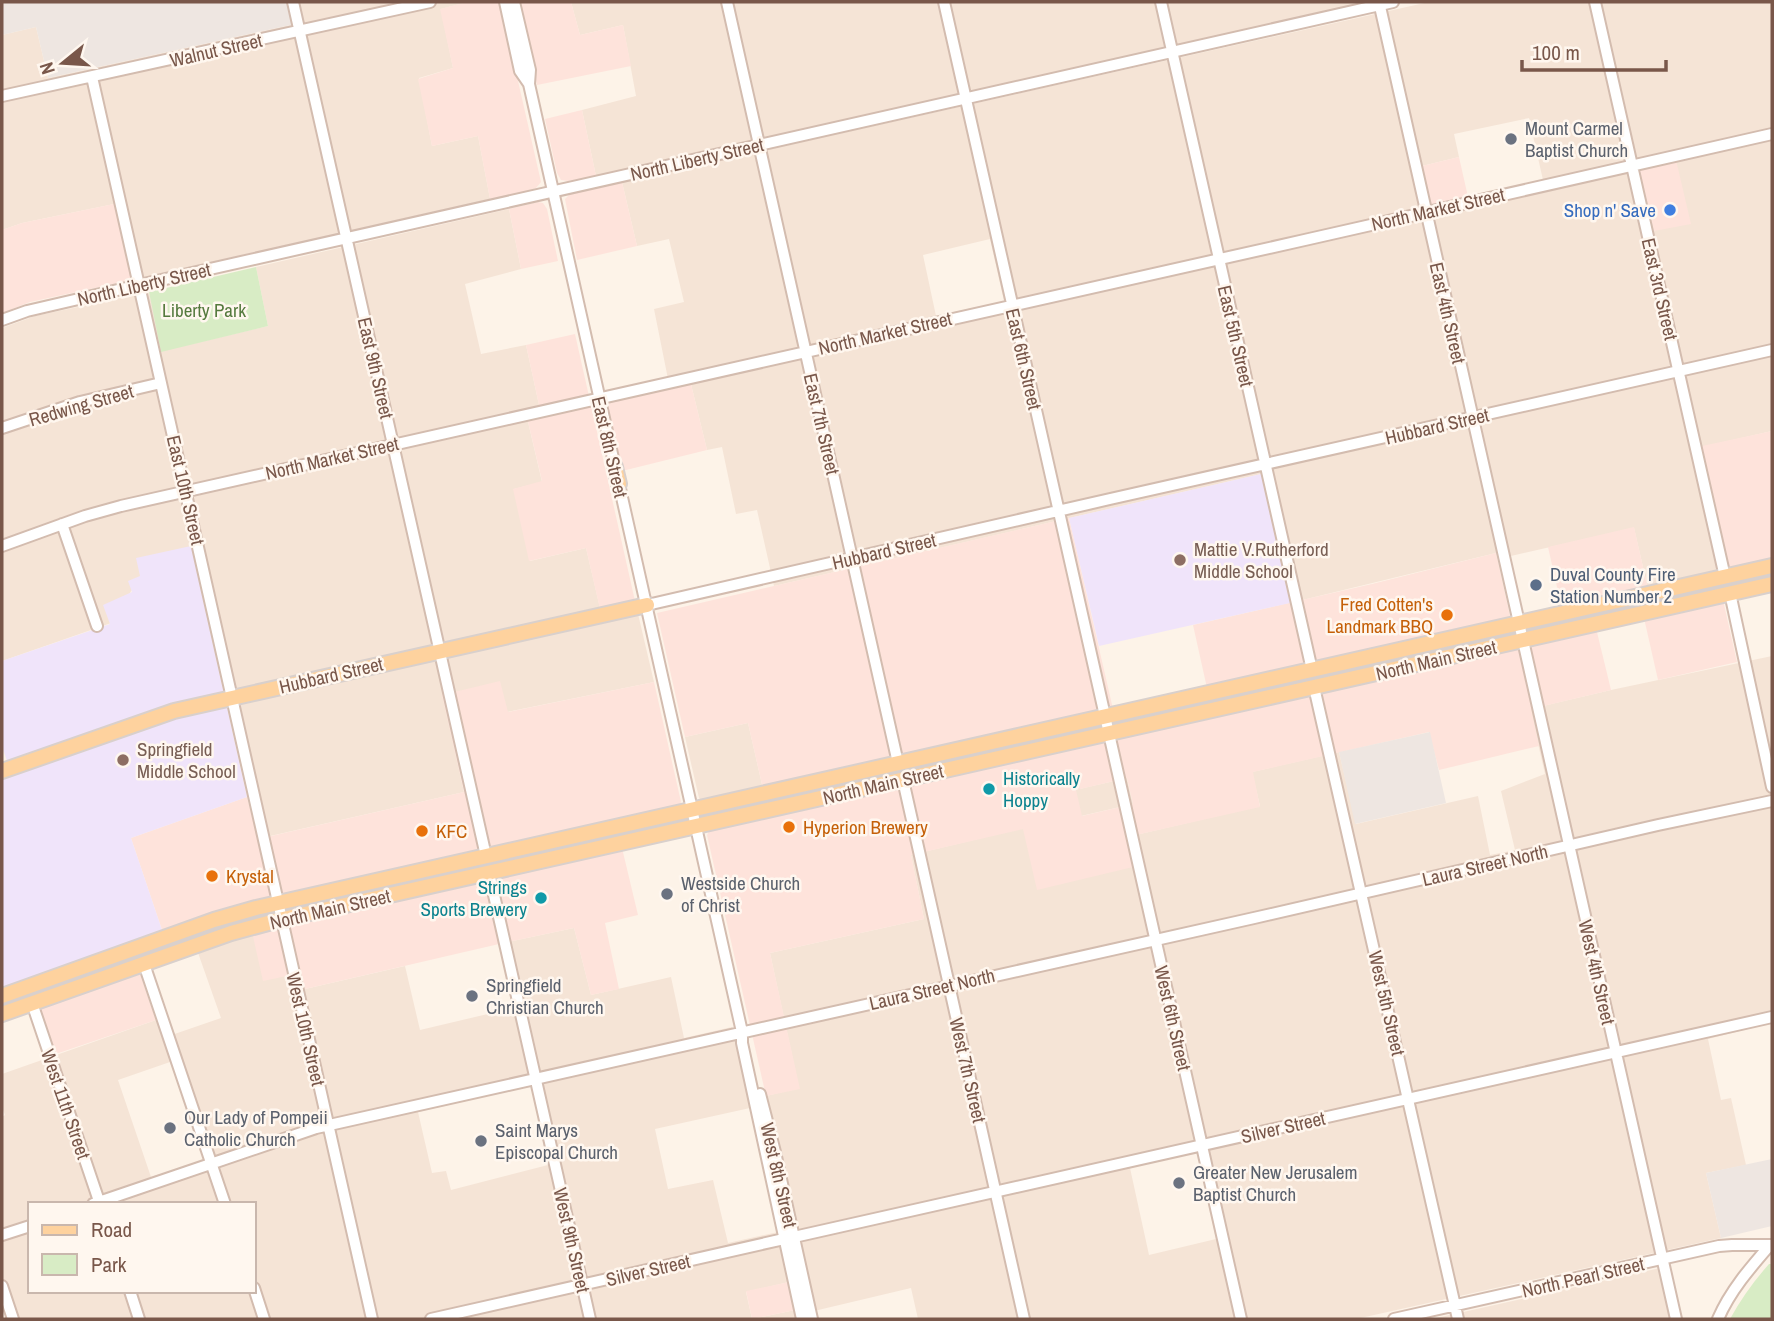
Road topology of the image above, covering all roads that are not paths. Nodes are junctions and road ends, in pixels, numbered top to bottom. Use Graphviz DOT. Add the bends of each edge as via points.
graph roads {
  1 [pos="293,2"];
  2 [pos="430,2"];
  3 [pos="505,2"];
  4 [pos="514,2"];
  5 [pos="727,2"];
  6 [pos="944,2"];
  7 [pos="1161,2"];
  8 [pos="1393,2"];
  9 [pos="1595,2"];
  10 [pos="1379,3"];
  11 [pos="299,31"];
  12 [pos="1172,52"];
  13 [pos="92,77"];
  14 [pos="529,84"];
  15 [pos="2,96"];
  16 [pos="965,99"];
  17 [pos="1772,134"];
  18 [pos="759,145"];
  19 [pos="1633,165"];
  20 [pos="553,192"];
  21 [pos="1425,212"];
  22 [pos="346,239"];
  23 [pos="1219,258"];
  24 [pos="139,285"];
  25 [pos="1012,305"];
  26 [pos="2,320"];
  27 [pos="1772,350"];
  28 [pos="806,351"];
  29 [pos="1679,371"];
  30 [pos="161,383"];
  31 [pos="599,398"];
  32 [pos="1472,418"];
  33 [pos="2,428"];
  34 [pos="393,444"];
  35 [pos="1266,464"];
  36 [pos="615,467"];
  37 [pos="619,484"];
  38 [pos="186,491"];
  39 [pos="1059,511"];
  40 [pos="62,524"];
  41 [pos="2,546"];
  42 [pos="852,558"];
  43 [pos="1772,566"];
  44 [pos="1725,577"];
  45 [pos="1772,584"];
  46 [pos="1730,593"];
  47 [pos="647,605"];
  48 [pos="1518,624"];
  49 [pos="97,626"];
  50 [pos="1522,640"];
  51 [pos="439,650"];
  52 [pos="1312,670"];
  53 [pos="1314,687"];
  54 [pos="233,698"];
  55 [pos="1105,717"];
  56 [pos="1109,733"];
  57 [pos="898,764"];
  58 [pos="2,771"];
  59 [pos="903,780"];
  60 [pos="1772,787"];
  61 [pos="1772,801"];
  62 [pos="693,809"];
  63 [pos="696,826"];
  64 [pos="1569,846"];
  65 [pos="486,856"];
  66 [pos="489,873"];
  67 [pos="1362,893"];
  68 [pos="279,903"];
  69 [pos="283,919"];
  70 [pos="1155,940"];
  71 [pos="144,964"];
  72 [pos="949,986"];
  73 [pos="2,996"];
  74 [pos="32,1003"];
  75 [pos="2,1014"];
  76 [pos="1772,1017"];
  77 [pos="742,1032"];
  78 [pos="1615,1052"];
  79 [pos="535,1078"];
  80 [pos="1408,1099"];
  81 [pos="328,1125"];
  82 [pos="1202,1145"];
  83 [pos="211,1163"];
  84 [pos="995,1192"];
  85 [pos="97,1202"];
  86 [pos="100,1202"];
  87 [pos="224,1202"];
  88 [pos="28,1227"];
  89 [pos="2,1235"];
  90 [pos="789,1238"];
  91 [pos="1771,1245"];
  92 [pos="1662,1259"];
  93 [pos="582,1285"];
  94 [pos="2,1286"];
  95 [pos="131,1293"];
  96 [pos="256,1293"];
  97 [pos="1455,1306"];
  98 [pos="13,1319"];
  99 [pos="139,1319"];
  100 [pos="264,1319"];
  101 [pos="372,1319"];
  102 [pos="431,1319"];
  103 [pos="590,1319"];
  104 [pos="802,1319"];
  105 [pos="813,1319"];
  106 [pos="1024,1319"];
  107 [pos="1241,1319"];
  108 [pos="1394,1319"];
  109 [pos="1458,1319"];
  110 [pos="1676,1319"];
  111 [pos="1718,1319"];
  1 -- 11 [label="street, East 9th Street"];
  2 -- 11 [label="street, Walnut Street"];
  3 -- 14 [label="street, East 8th Street" via="520,71"];
  4 -- 14 [label="street, East 8th Street" via="530,70"];
  5 -- 18 [label="street, East 7th Street"];
  6 -- 16 [label="street, East 6th Street"];
  7 -- 12 [label="street, East 5th Street"];
  8 -- 10 [label="street, North Liberty Street"];
  9 -- 19 [label="street, East 3rd Street"];
  10 -- 12 [label="street, North Liberty Street"];
  10 -- 21 [label="street, East 4th Street"];
  11 -- 13 [label="street, Walnut Street"];
  11 -- 22 [label="street, East 9th Street"];
  12 -- 16 [label="street, North Liberty Street"];
  12 -- 23 [label="street, East 5th Street"];
  13 -- 15 [label="street, Walnut Street"];
  13 -- 24 [label="street, East 10th Street"];
  14 -- 20 [label="street, East 8th Street"];
  16 -- 18 [label="street, North Liberty Street"];
  16 -- 25 [label="street, East 6th Street"];
  17 -- 19 [label="street, North Market Street"];
  18 -- 20 [label="street, North Liberty Street"];
  18 -- 28 [label="street, East 7th Street"];
  19 -- 21 [label="street, North Market Street"];
  19 -- 29 [label="street, East 3rd Street"];
  20 -- 22 [label="street, North Liberty Street"];
  20 -- 31 [label="street, East 8th Street"];
  21 -- 23 [label="street, North Market Street"];
  21 -- 32 [label="street, East 4th Street"];
  22 -- 24 [label="street, North Liberty Street"];
  22 -- 34 [label="street, East 9th Street"];
  23 -- 25 [label="street, North Market Street"];
  23 -- 35 [label="street, East 5th Street"];
  24 -- 26 [label="street, North Liberty Street"];
  24 -- 30 [label="street, East 10th Street"];
  25 -- 28 [label="street, North Market Street"];
  25 -- 39 [label="street, East 6th Street"];
  27 -- 29 [label="street, Hubbard Street"];
  28 -- 31 [label="street, North Market Street"];
  28 -- 42 [label="street, East 7th Street"];
  29 -- 32 [label="street, Hubbard Street"];
  29 -- 44 [label="street, East 3rd Street"];
  30 -- 33 [label="street, Redwing Street" via="80,402"];
  30 -- 38 [label="street, East 10th Street"];
  31 -- 34 [label="street, North Market Street"];
  31 -- 36 [label="street, East 8th Street"];
  32 -- 35 [label="street, Hubbard Street"];
  32 -- 48 [label="street, East 4th Street"];
  34 -- 38 [label="street, North Market Street"];
  34 -- 51 [label="street, East 9th Street"];
  35 -- 39 [label="street, Hubbard Street"];
  35 -- 52 [label="street, East 5th Street"];
  36 -- 37 [label="main road, East 8th Street"];
  37 -- 47 [label="street, East 8th Street"];
  38 -- 40 [label="street, North Market Street"];
  38 -- 54 [label="street, East 10th Street"];
  39 -- 42 [label="street, Hubbard Street"];
  39 -- 55 [label="street, East 6th Street"];
  40 -- 41 [label="street, North Market Street"];
  40 -- 49 [label="street"];
  42 -- 47 [label="street, Hubbard Street"];
  42 -- 57 [label="street, East 7th Street"];
  43 -- 44 [label="main road, North Main Street"];
  44 -- 48 [label="main road, North Main Street"];
  45 -- 46 [label="main road, North Main Street"];
  46 -- 50 [label="main road, North Main Street"];
  46 -- 60 [label="street"];
  47 -- 51 [label="main road, Hubbard Street"];
  47 -- 62 [label="street, East 8th Street"];
  48 -- 50 [label="street, West 4th Street"];
  48 -- 52 [label="main road, North Main Street"];
  50 -- 53 [label="main road, North Main Street"];
  50 -- 64 [label="street, West 4th Street"];
  51 -- 54 [label="main road, Hubbard Street"];
  51 -- 65 [label="street, East 9th Street"];
  52 -- 55 [label="main road, North Main Street"];
  53 -- 56 [label="main road, North Main Street"];
  53 -- 67 [label="street, West 5th Street"];
  54 -- 58 [label="main road, Hubbard Street" via="160,715"];
  54 -- 68 [label="street, East 10th Street"];
  55 -- 56 [label="street, West 6th Street"];
  55 -- 57 [label="main road, North Main Street"];
  56 -- 59 [label="main road, North Main Street"];
  56 -- 70 [label="street, West 6th Street"];
  57 -- 62 [label="main road, North Main Street"];
  59 -- 63 [label="main road, North Main Street"];
  59 -- 72 [label="street, West 7th Street"];
  61 -- 64 [label="street, Laura Street North"];
  62 -- 63 [label="street, West 8th Street"];
  62 -- 65 [label="main road, North Main Street"];
  63 -- 66 [label="main road, North Main Street"];
  63 -- 77 [label="street, West 8th Street"];
  64 -- 67 [label="street, Laura Street North"];
  64 -- 78 [label="street, West 4th Street"];
  65 -- 68 [label="main road, North Main Street"];
  66 -- 69 [label="main road, North Main Street"];
  66 -- 79 [label="street, West 9th Street"];
  67 -- 70 [label="street, Laura Street North"];
  67 -- 80 [label="street, West 5th Street"];
  68 -- 69 [label="street, West 10th Street"];
  68 -- 73 [label="main road, North Main Street" via="214,920"];
  69 -- 71 [label="main road, North Main Street"];
  69 -- 81 [label="street, West 10th Street"];
  70 -- 72 [label="street, Laura Street North"];
  70 -- 82 [label="street, West 6th Street"];
  71 -- 74 [label="main road, North Main Street"];
  71 -- 83 [label="street"];
  72 -- 77 [label="street, Laura Street North"];
  72 -- 84 [label="street, West 7th Street"];
  74 -- 75 [label="main road, North Main Street"];
  74 -- 85 [label="street, West 11th Street"];
  76 -- 78 [label="street, Silver Street"];
  77 -- 79 [label="street, Laura Street North"];
  77 -- 90 [label="street, West 8th Street" via="775,1153"];
  78 -- 80 [label="street, Silver Street"];
  78 -- 92 [label="street, West 4th Street"];
  79 -- 81 [label="street, Laura Street North"];
  79 -- 93 [label="street, West 9th Street"];
  80 -- 82 [label="street, Silver Street"];
  80 -- 97 [label="street, West 5th Street"];
  81 -- 83 [label="street, Laura Street North"];
  81 -- 101 [label="street, West 10th Street"];
  82 -- 84 [label="street, Silver Street"];
  82 -- 107 [label="street, West 6th Street"];
  83 -- 86 [label="street, Laura Street North"];
  83 -- 87 [label="street"];
  84 -- 90 [label="street, Silver Street"];
  84 -- 106 [label="street, West 7th Street"];
  88 -- 89 [label="street"];
  90 -- 93 [label="street, Silver Street"];
  90 -- 104 [label="street, West 8th Street"];
  90 -- 105 [label="street, West 8th Street"];
  91 -- 92 [label="street, North Pearl Street" via="1732,1245"];
  91 -- 111 [label="street" via="1736,1287"];
  92 -- 97 [label="street, North Pearl Street"];
  92 -- 110 [label="street, West 4th Street"];
  93 -- 102 [label="street, Silver Street"];
  93 -- 103 [label="street, West 9th Street"];
  94 -- 98 [label="street"];
  95 -- 99 [label="street"];
  96 -- 100 [label="street"];
  97 -- 108 [label="street, North Pearl Street"];
  97 -- 109 [label="street, West 5th Street"];
}
